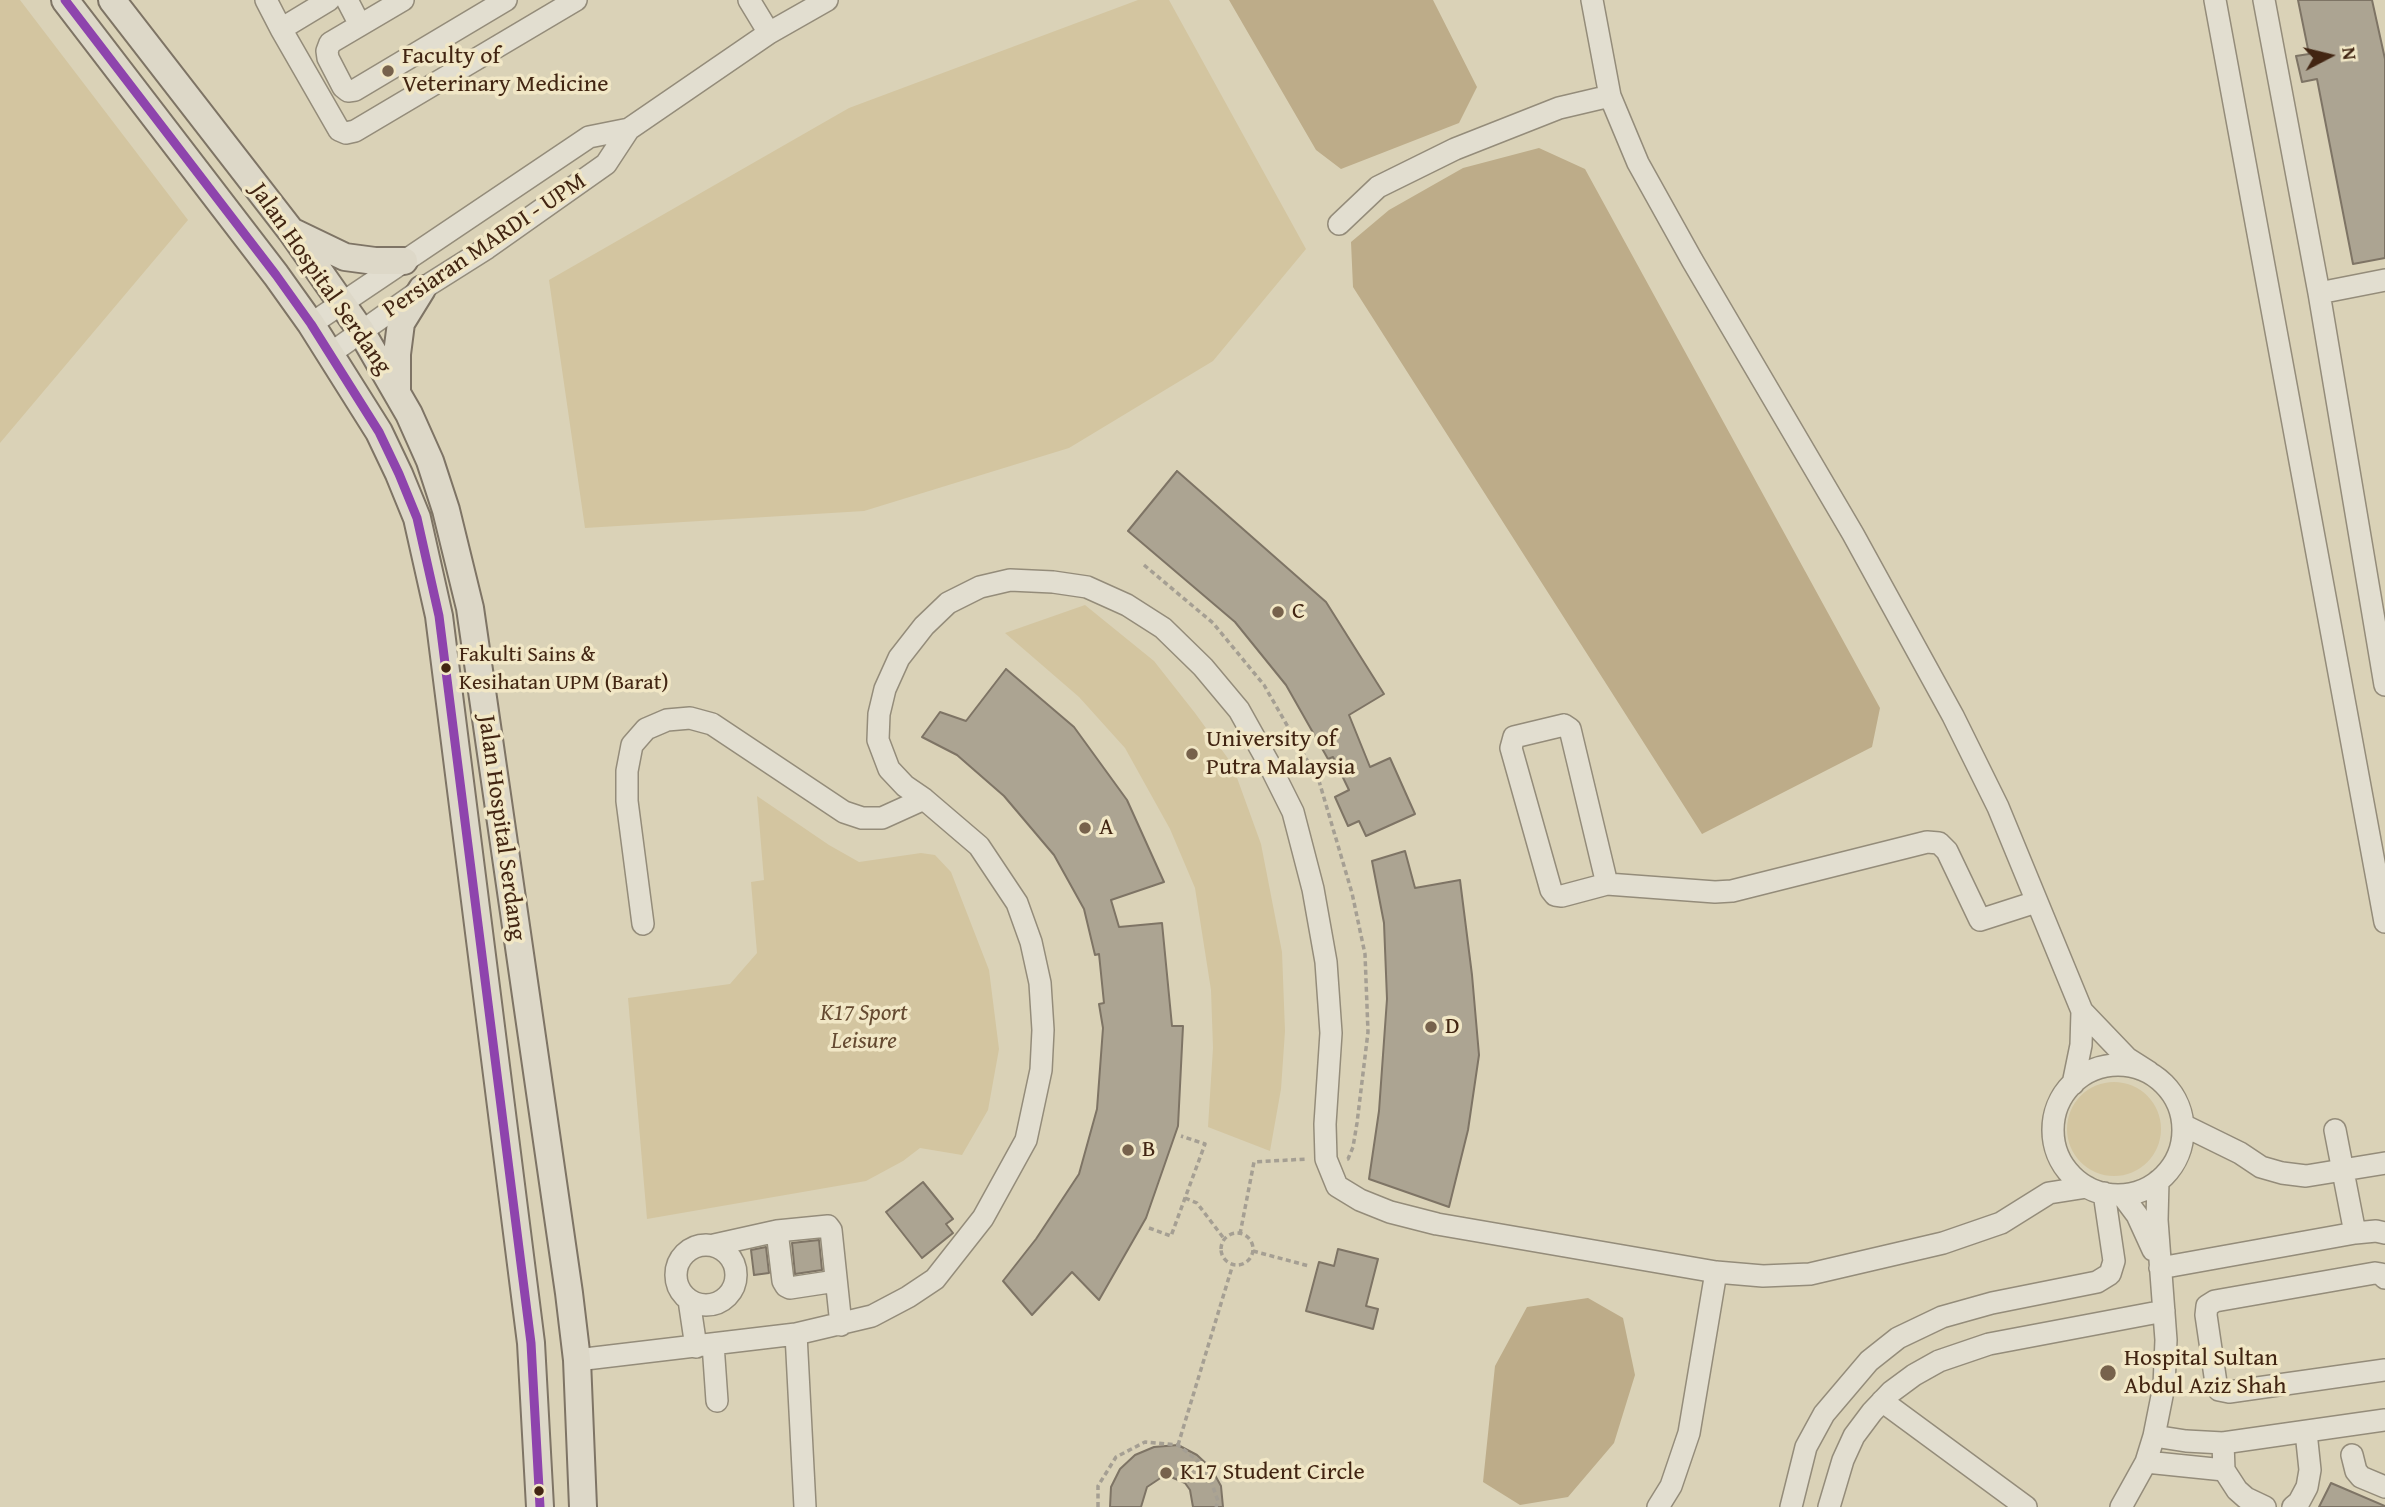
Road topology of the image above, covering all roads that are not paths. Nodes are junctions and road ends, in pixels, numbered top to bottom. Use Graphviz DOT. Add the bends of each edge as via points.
graph roads {
  1 [pos="65,0"];
  2 [pos="112,0"];
  3 [pos="266,0"];
  4 [pos="330,0"];
  5 [pos="347,0"];
  6 [pos="403,0"];
  7 [pos="506,0"];
  8 [pos="576,0"];
  9 [pos="749,0"];
  10 [pos="827,0"];
  11 [pos="1592,0"];
  12 [pos="2264,0"];
  13 [pos="2220,1"];
  14 [pos="360,25"];
  15 [pos="281,29"];
  16 [pos="769,33"];
  17 [pos="1610,96"];
  18 [pos="629,128"];
  19 [pos="1339,224"];
  20 [pos="291,231"];
  21 [pos="404,261"];
  22 [pos="2385,280"];
  23 [pos="422,289"];
  24 [pos="2319,293"];
  25 [pos="342,303"];
  26 [pos="311,324"];
  27 [pos="361,331"];
  28 [pos="331,353"];
  29 [pos="397,391"];
  30 [pos="2385,685"];
  31 [pos="924,799"];
  32 [pos="1607,884"];
  33 [pos="2036,902"];
  34 [pos="2385,922"];
  35 [pos="643,924"];
  36 [pos="2082,1011"];
  37 [pos="2149,1072"];
  38 [pos="2073,1084"];
  39 [pos="2183,1125"];
  40 [pos="2335,1130"];
  41 [pos="2215,1141"];
  42 [pos="2181,1146"];
  43 [pos="2061,1159"];
  44 [pos="2385,1163"];
  45 [pos="2344,1171"];
  46 [pos="2158,1181"];
  47 [pos="2104,1192"];
  48 [pos="2049,1193"];
  49 [pos="777,1231"];
  50 [pos="2355,1233"];
  51 [pos="2385,1233"];
  52 [pos="714,1245"];
  53 [pos="2160,1268"];
  54 [pos="1716,1272"];
  55 [pos="2385,1278"];
  56 [pos="836,1281"];
  57 [pos="689,1300"];
  58 [pos="2164,1311"];
  59 [pos="841,1325"];
  60 [pos="796,1334"];
  61 [pos="704,1346"];
  62 [pos="577,1360"];
  63 [pos="2385,1370"];
  64 [pos="717,1401"];
  65 [pos="1882,1401"];
  66 [pos="2385,1420"];
  67 [pos="2306,1432"];
  68 [pos="2154,1436"];
  69 [pos="2223,1443"];
  70 [pos="2352,1455"];
  71 [pos="2146,1462"];
  72 [pos="2224,1470"];
  73 [pos="2385,1488"];
  74 [pos="540,1507"];
  75 [pos="583,1507"];
  76 [pos="805,1507"];
  77 [pos="1658,1507"];
  78 [pos="1791,1507"];
  79 [pos="1829,1507"];
  80 [pos="2026,1507"];
  81 [pos="2122,1507"];
  82 [pos="2265,1507"];
  83 [pos="2293,1507"];
  1 -- 26 [label="main road, Jalan Hospital Serdang"];
  2 -- 20 [label="main road, Jalan Hospital Serdang"];
  3 -- 15 [label="street"];
  4 -- 15 [label="street"];
  5 -- 14 [label="street"];
  6 -- 14 [label="street"];
  7 -- 14 [label="street" via="348,91 327,51 330,43"];
  8 -- 15 [label="street" via="346,133 339,130"];
  9 -- 16 [label="street"];
  10 -- 16 [label="street, Persiaran MARDI - UPM"];
  11 -- 17 [label="street"];
  12 -- 24 [label="street"];
  13 -- 34 [label="street"];
  16 -- 18 [label="street, Persiaran MARDI - UPM"];
  17 -- 19 [label="street" via="1559,108 1455,149 1378,187"];
  17 -- 33 [label="street" via="1638,163 1953,716 1998,807"];
  18 -- 21 [label="street, Persiaran MARDI - UPM" via="589,136"];
  18 -- 23 [label="street, Persiaran MARDI - UPM" via="606,164"];
  20 -- 21 [label="main road" via="345,257"];
  20 -- 25 [label="main road, Jalan Hospital Serdang"];
  21 -- 25 [label="street, Persiaran MARDI - UPM"];
  22 -- 24 [label="street"];
  23 -- 27 [label="street, Persiaran MARDI - UPM"];
  23 -- 29 [label="main road" via="401,323"];
  24 -- 30 [label="street"];
  25 -- 26 [label="street, Persiaran MARDI - UPM"];
  25 -- 27 [label="main road, Jalan Hospital Serdang"];
  26 -- 28 [label="main road, Jalan Hospital Serdang"];
  27 -- 28 [label="street, Persiaran MARDI - UPM"];
  27 -- 29 [label="main road, Jalan Hospital Serdang"];
  28 -- 74 [label="main road, Jalan Hospital Serdang" via="400,474 417,518 439,616 531,1343"];
  29 -- 62 [label="main road, Jalan Hospital Serdang" via="430,461 470,608"];
  31 -- 35 [label="street" via="882,818 862,818 844,812 712,724 690,718 667,720 646,729 632,745 627,771"];
  31 -- 54 [label="street" via="889,769 878,740 879,714 899,658 948,603 980,587 1010,580 1087,587 1127,605 1163,628 1239,710 1293,813 1326,962 1331,1033 1326,1158 1337,1186 1390,1212 1437,1224"];
  31 -- 59 [label="street" via="979,846 1017,903 1040,984 1041,1070 1026,1140 983,1218 943,1269 908,1297 872,1316"];
  32 -- 32 [label="street" via="1562,895 1551,890 1511,748 1514,737 1556,726 1570,729"];
  32 -- 33 [label="street" via="1732,891 1927,842 1939,843 1947,852 1980,920"];
  33 -- 36 [label="street"];
  36 -- 37 [label="street" via="2127,1058"];
  36 -- 38 [label="street"];
  37 -- 38 [label="street" via="2129,1065 2108,1065"];
  37 -- 39 [label="street" via="2178,1104"];
  38 -- 43 [label="street" via="2054,1119 2054,1140"];
  39 -- 41 [label="street"];
  39 -- 42 [label="street"];
  40 -- 45 [label="street"];
  41 -- 42 [label="street"];
  41 -- 45 [label="street" via="2261,1167 2282,1173 2306,1176"];
  42 -- 46 [label="street" via="2173,1166"];
  43 -- 47 [label="street" via="2073,1175"];
  43 -- 48 [label="street"];
  44 -- 45 [label="street"];
  45 -- 50 [label="street"];
  46 -- 47 [label="street" via="2139,1192"];
  46 -- 53 [label="street"];
  47 -- 48 [label="street"];
  47 -- 53 [label="street" via="2137,1215"];
  47 -- 78 [label="street" via="2115,1261 2110,1274 2097,1282 1942,1317 1898,1338 1869,1362 1824,1414 1806,1447"];
  48 -- 54 [label="street" via="2001,1223 1943,1243 1810,1273"];
  49 -- 52 [label="street"];
  49 -- 56 [label="street" via="786,1286"];
  49 -- 56 [label="street" via="828,1226"];
  50 -- 51 [label="street"];
  50 -- 53 [label="street"];
  52 -- 57 [label="street" via="694,1247 679,1262 677,1282"];
  52 -- 57 [label="street" via="735,1264 731,1292 716,1304"];
  53 -- 58 [label="street"];
  54 -- 77 [label="street" via="1689,1433 1671,1486"];
  55 -- 63 [label="street" via="2375,1273 2215,1301 2207,1306 2206,1315 2220,1390"];
  56 -- 59 [label="street"];
  57 -- 61 [label="street"];
  58 -- 65 [label="street" via="1989,1344 1938,1361"];
  58 -- 68 [label="street" via="2164,1385"];
  59 -- 60 [label="street"];
  60 -- 61 [label="street"];
  60 -- 76 [label="street"];
  61 -- 62 [label="street"];
  61 -- 64 [label="street"];
  62 -- 75 [label="main road, Jalan Hospital Serdang"];
  65 -- 79 [label="street" via="1854,1436"];
  65 -- 80 [label="street"];
  66 -- 67 [label="street"];
  67 -- 69 [label="street"];
  67 -- 83 [label="street" via="2307,1487"];
  68 -- 69 [label="street"];
  68 -- 71 [label="street"];
  69 -- 72 [label="street"];
  70 -- 73 [label="street" via="2361,1477"];
  71 -- 72 [label="street"];
  71 -- 81 [label="street"];
  72 -- 82 [label="street" via="2237,1490"];
}
